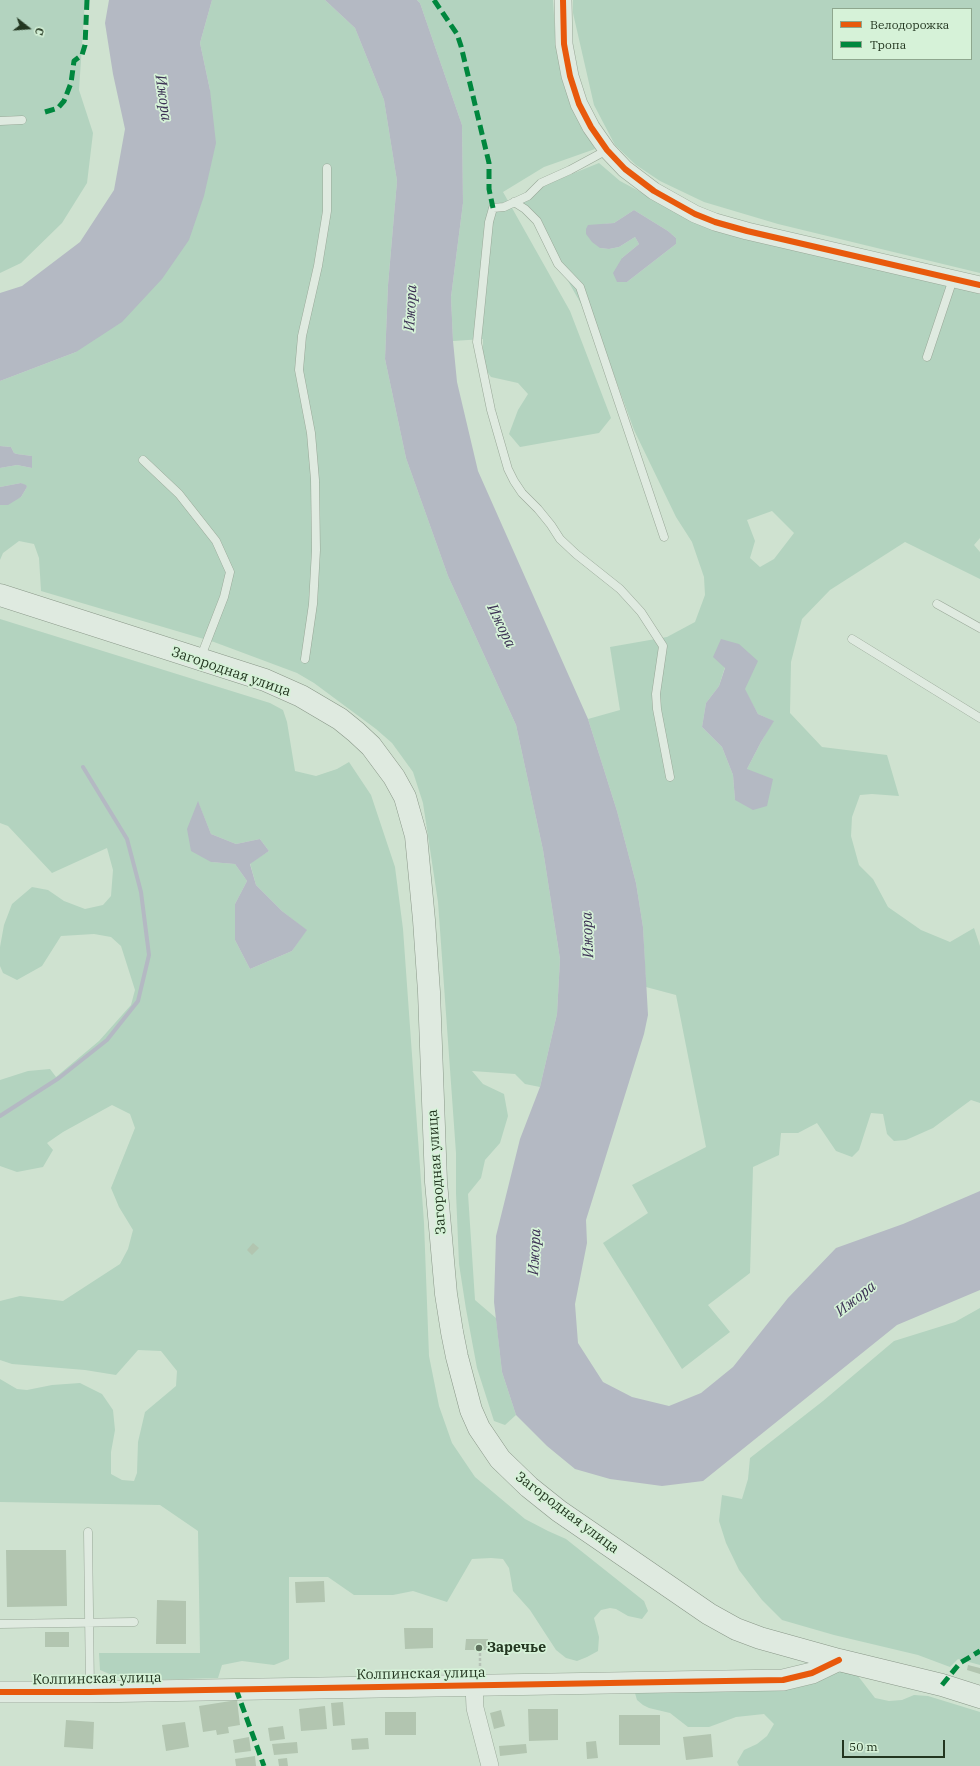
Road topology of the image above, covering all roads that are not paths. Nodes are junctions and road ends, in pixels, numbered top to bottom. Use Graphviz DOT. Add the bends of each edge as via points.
graph roads {
  1 [pos="563,0"];
  2 [pos="22,120"];
  3 [pos="0,121"];
  4 [pos="607,150"];
  5 [pos="327,168"];
  6 [pos="514,202"];
  7 [pos="953,279"];
  8 [pos="980,285"];
  9 [pos="927,357"];
  10 [pos="143,460"];
  11 [pos="664,537"];
  12 [pos="0,595"];
  13 [pos="937,604"];
  14 [pos="980,628"];
  15 [pos="852,640"];
  16 [pos="305,659"];
  17 [pos="199,660"];
  18 [pos="980,718"];
  19 [pos="670,777"];
  20 [pos="88,1532"];
  21 [pos="134,1622"];
  22 [pos="89,1623"];
  23 [pos="0,1624"];
  24 [pos="839,1660"];
  25 [pos="474,1685"];
  26 [pos="0,1692"];
  27 [pos="90,1692"];
  28 [pos="980,1697"];
  29 [pos="490,1766"];
  1 -- 4 [label="street" via="564,44 570,76 579,104"];
  2 -- 3 [label="lane"];
  4 -- 6 [label="lane" via="542,183 528,196"];
  4 -- 7 [label="street" via="625,169 654,191 715,222"];
  5 -- 16 [label="lane" via="327,211 302,336 299,370 311,433 315,480 316,550 313,604"];
  6 -- 11 [label="lane" via="537,221 558,264 580,287"];
  6 -- 19 [label="lane" via="504,207 493,208 489,222 477,342 491,410 508,469 522,493 538,509 560,539 620,589 641,612 663,646 656,694"];
  7 -- 8 [label="street"];
  7 -- 9 [label="lane"];
  10 -- 17 [label="lane" via="179,494 216,541 230,572 224,596"];
  12 -- 17 [label="main road, Загородная улица"];
  13 -- 14 [label="lane"];
  15 -- 18 [label="lane"];
  17 -- 24 [label="main road, Загородная улица" via="265,680 301,696 340,719 371,746 405,797 416,836 424,920 436,1182 446,1294 457,1358 471,1410 479,1428 500,1459 529,1487 559,1511 709,1614 736,1629 760,1638"];
  20 -- 22 [label="lane"];
  21 -- 22 [label="lane"];
  22 -- 23 [label="lane"];
  22 -- 27 [label="lane"];
  24 -- 25 [label="street, Колпинская улица" via="812,1673 783,1680"];
  24 -- 28 [label="main road, Загородная улица"];
  25 -- 27 [label="street, Колпинская улица"];
  25 -- 29 [label="street" via="475,1708"];
  26 -- 27 [label="street, Колпинская улица"];
}
